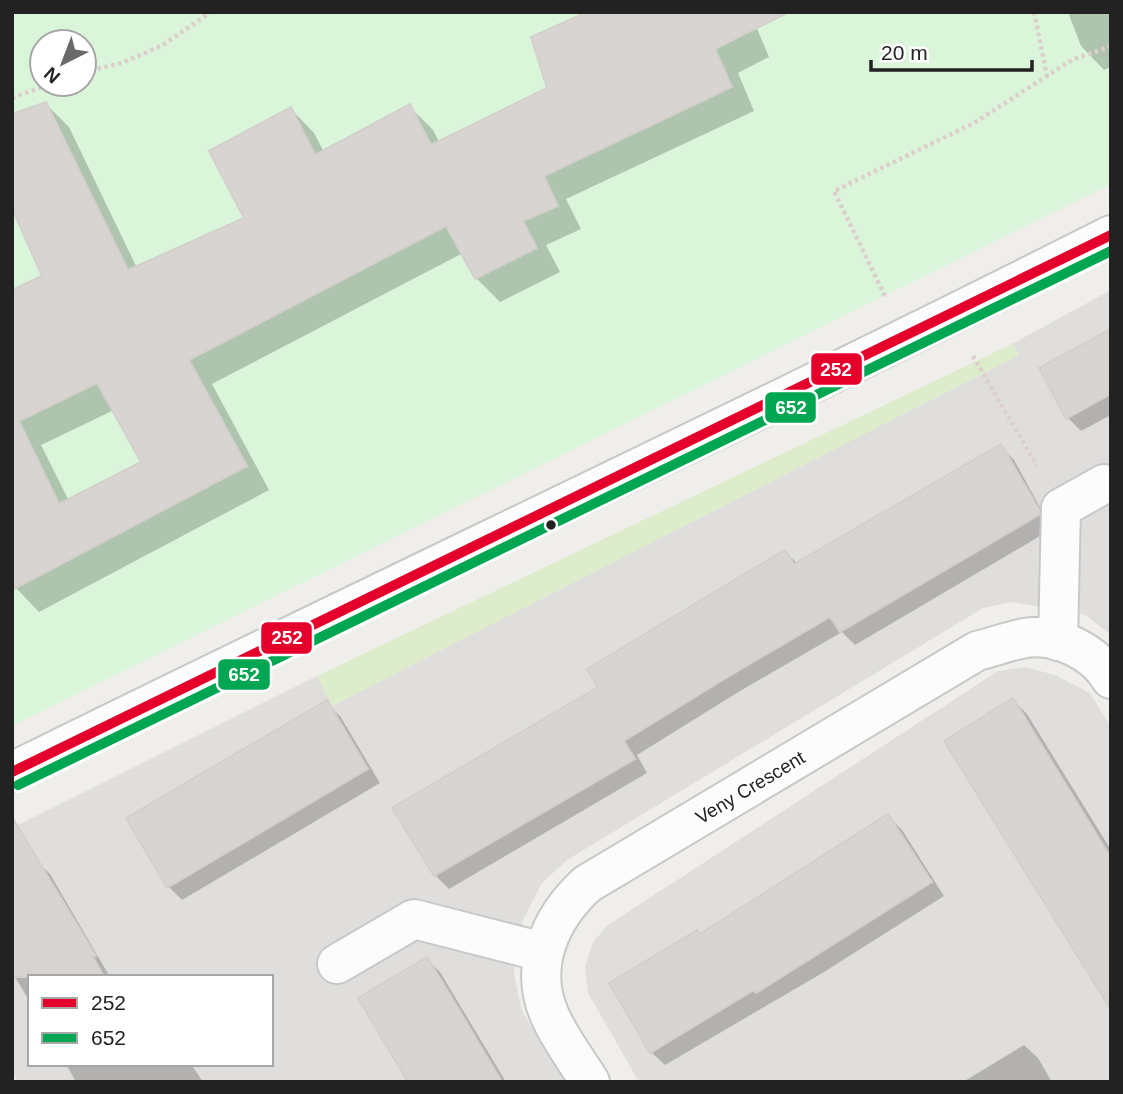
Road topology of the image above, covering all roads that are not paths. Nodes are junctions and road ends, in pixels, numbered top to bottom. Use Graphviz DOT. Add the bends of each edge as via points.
graph roads {
  1 [pos="1111,235"];
  2 [pos="1104,484"];
  3 [pos="1058,641"];
  4 [pos="1111,679"];
  5 [pos="12,772"];
  6 [pos="543,952"];
  7 [pos="337,964"];
  8 [pos="590,1082"];
  1 -- 5 [label="street"];
  2 -- 3 [label="street" via="1061,508"];
  3 -- 4 [label="street, Veny Crescent" via="1083,650"];
  3 -- 6 [label="street, Veny Crescent" via="1027,638 977,651 587,884 566,903"];
  6 -- 7 [label="street" via="414,919"];
  6 -- 8 [label="street, Veny Crescent" via="542,980 549,1015"];
}
